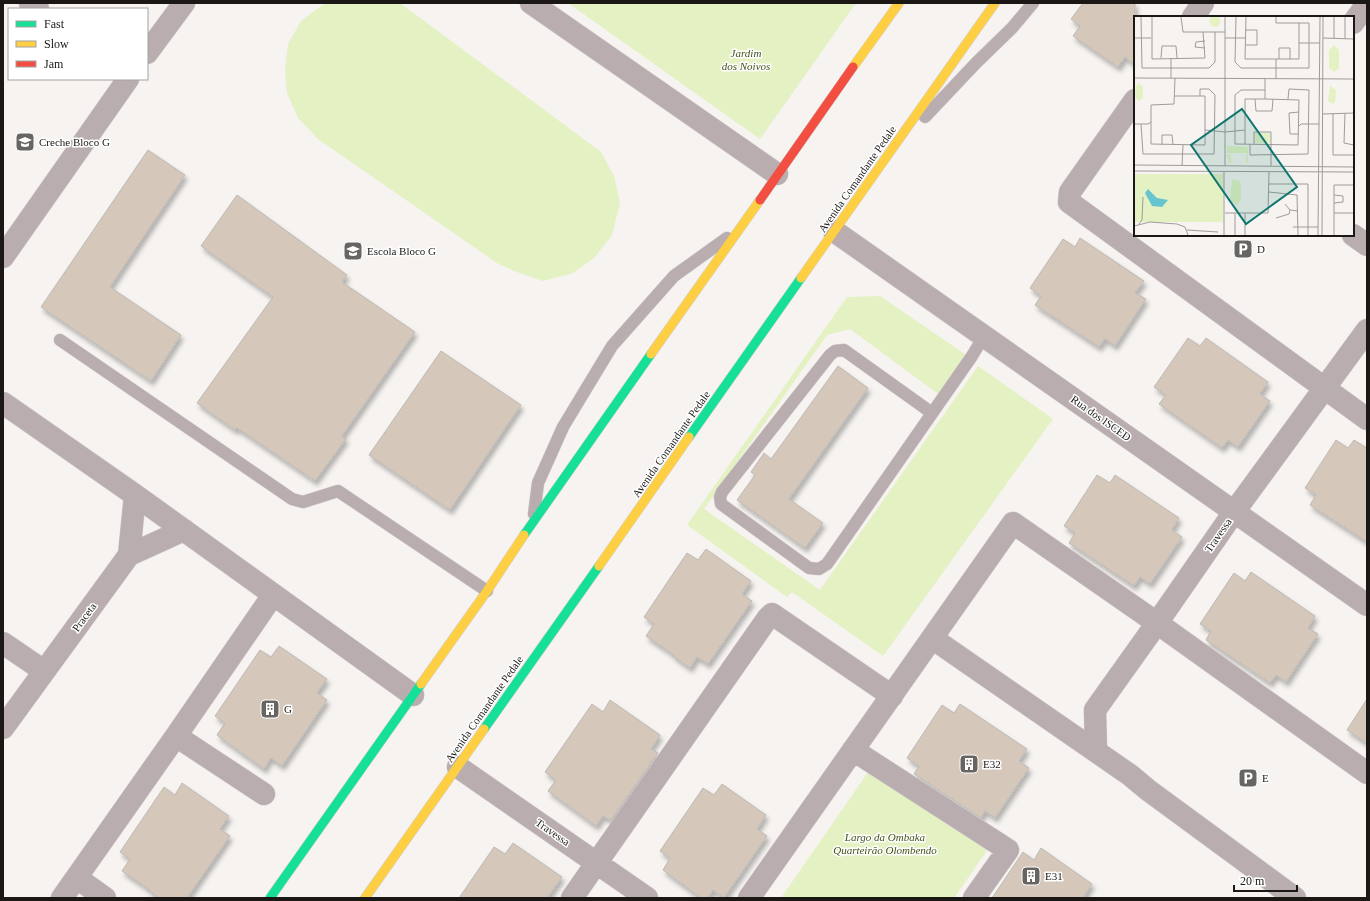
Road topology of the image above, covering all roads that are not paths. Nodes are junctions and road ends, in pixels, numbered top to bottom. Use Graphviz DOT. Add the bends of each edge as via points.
graph roads {
  1 [pos="184,3"];
  2 [pos="531,3"];
  3 [pos="899,3"];
  4 [pos="995,3"];
  5 [pos="1033,3"];
  6 [pos="1203,3"];
  7 [pos="1367,4"];
  8 [pos="1194,16"];
  9 [pos="1354,22"];
  10 [pos="148,52"];
  11 [pos="127,80"];
  12 [pos="1134,101"];
  13 [pos="896,144"];
  14 [pos="777,174"];
  15 [pos="741,228"];
  16 [pos="834,231"];
  17 [pos="1354,236"];
  18 [pos="1367,245"];
  19 [pos="3,257"];
  20 [pos="1367,330"];
  21 [pos="984,336"];
  22 [pos="60,340"];
  23 [pos="1325,388"];
  24 [pos="3,403"];
  25 [pos="932,413"];
  26 [pos="1367,419"];
  27 [pos="135,495"];
  28 [pos="1234,512"];
  29 [pos="532,523"];
  30 [pos="184,530"];
  31 [pos="129,555"];
  32 [pos="487,591"];
  33 [pos="273,595"];
  34 [pos="1367,605"];
  35 [pos="1157,623"];
  36 [pos="932,638"];
  37 [pos="3,643"];
  38 [pos="44,671"];
  39 [pos="413,695"];
  40 [pos="892,696"];
  41 [pos="1095,710"];
  42 [pos="1059,724"];
  43 [pos="3,728"];
  44 [pos="176,736"];
  45 [pos="853,750"];
  46 [pos="1096,750"];
  47 [pos="458,767"];
  48 [pos="1367,773"];
  49 [pos="264,794"];
  50 [pos="596,862"];
  51 [pos="76,878"];
  52 [pos="62,898"];
  53 [pos="105,898"];
  54 [pos="270,898"];
  55 [pos="365,898"];
  56 [pos="572,898"];
  57 [pos="647,898"];
  58 [pos="749,898"];
  59 [pos="974,898"];
  60 [pos="1295,898"];
  1 -- 10 [label="street"];
  2 -- 14 [label="street"];
  3 -- 14 [label="street"];
  4 -- 13 [label="street, Avenida Comandante Pedale"];
  5 -- 13 [label="lane" via="1012,28"];
  6 -- 8 [label="street"];
  7 -- 9 [label="street"];
  11 -- 19 [label="street"];
  12 -- 23 [label="street" via="1070,192 1069,202"];
  13 -- 16 [label="street, Avenida Comandante Pedale"];
  14 -- 15 [label="street"];
  15 -- 29 [label="street"];
  15 -- 29 [label="lane" via="674,276 612,346 563,427 538,483"];
  16 -- 21 [label="street, Rua dos ISCED"];
  16 -- 47 [label="street, Avenida Comandante Pedale"];
  17 -- 18 [label="street"];
  20 -- 23 [label="street, Travessa"];
  21 -- 25 [label="lane"];
  21 -- 28 [label="street, Rua dos ISCED"];
  22 -- 32 [label="lane" via="292,499 303,502 338,491"];
  23 -- 26 [label="street"];
  23 -- 28 [label="street, Travessa"];
  24 -- 27 [label="street"];
  25 -- 25 [label="lane" via="827,564 819,569 809,568 721,504 722,492 835,351 844,350"];
  27 -- 30 [label="street"];
  27 -- 31 [label="street"];
  28 -- 34 [label="street, Rua dos ISCED"];
  28 -- 35 [label="street, Travessa"];
  29 -- 32 [label="street"];
  30 -- 31 [label="street, Praceta"];
  30 -- 33 [label="street"];
  31 -- 38 [label="street, Praceta"];
  32 -- 39 [label="street"];
  33 -- 39 [label="street"];
  33 -- 44 [label="street"];
  35 -- 36 [label="street" via="1013,523"];
  35 -- 41 [label="street, Travessa"];
  35 -- 48 [label="street"];
  36 -- 40 [label="street"];
  36 -- 42 [label="street"];
  37 -- 38 [label="street"];
  38 -- 43 [label="street, Praceta"];
  39 -- 54 [label="street"];
  40 -- 45 [label="street"];
  40 -- 50 [label="street" via="772,614"];
  41 -- 42 [label="street"];
  41 -- 46 [label="street"];
  42 -- 46 [label="street"];
  44 -- 49 [label="street"];
  44 -- 51 [label="street"];
  45 -- 58 [label="street"];
  45 -- 59 [label="street" via="1008,850"];
  46 -- 60 [label="street"];
  47 -- 50 [label="street, Travessa"];
  47 -- 55 [label="street, Avenida Comandante Pedale"];
  50 -- 56 [label="street"];
  50 -- 57 [label="street, Travessa"];
  51 -- 52 [label="street"];
  51 -- 53 [label="street"];
}
